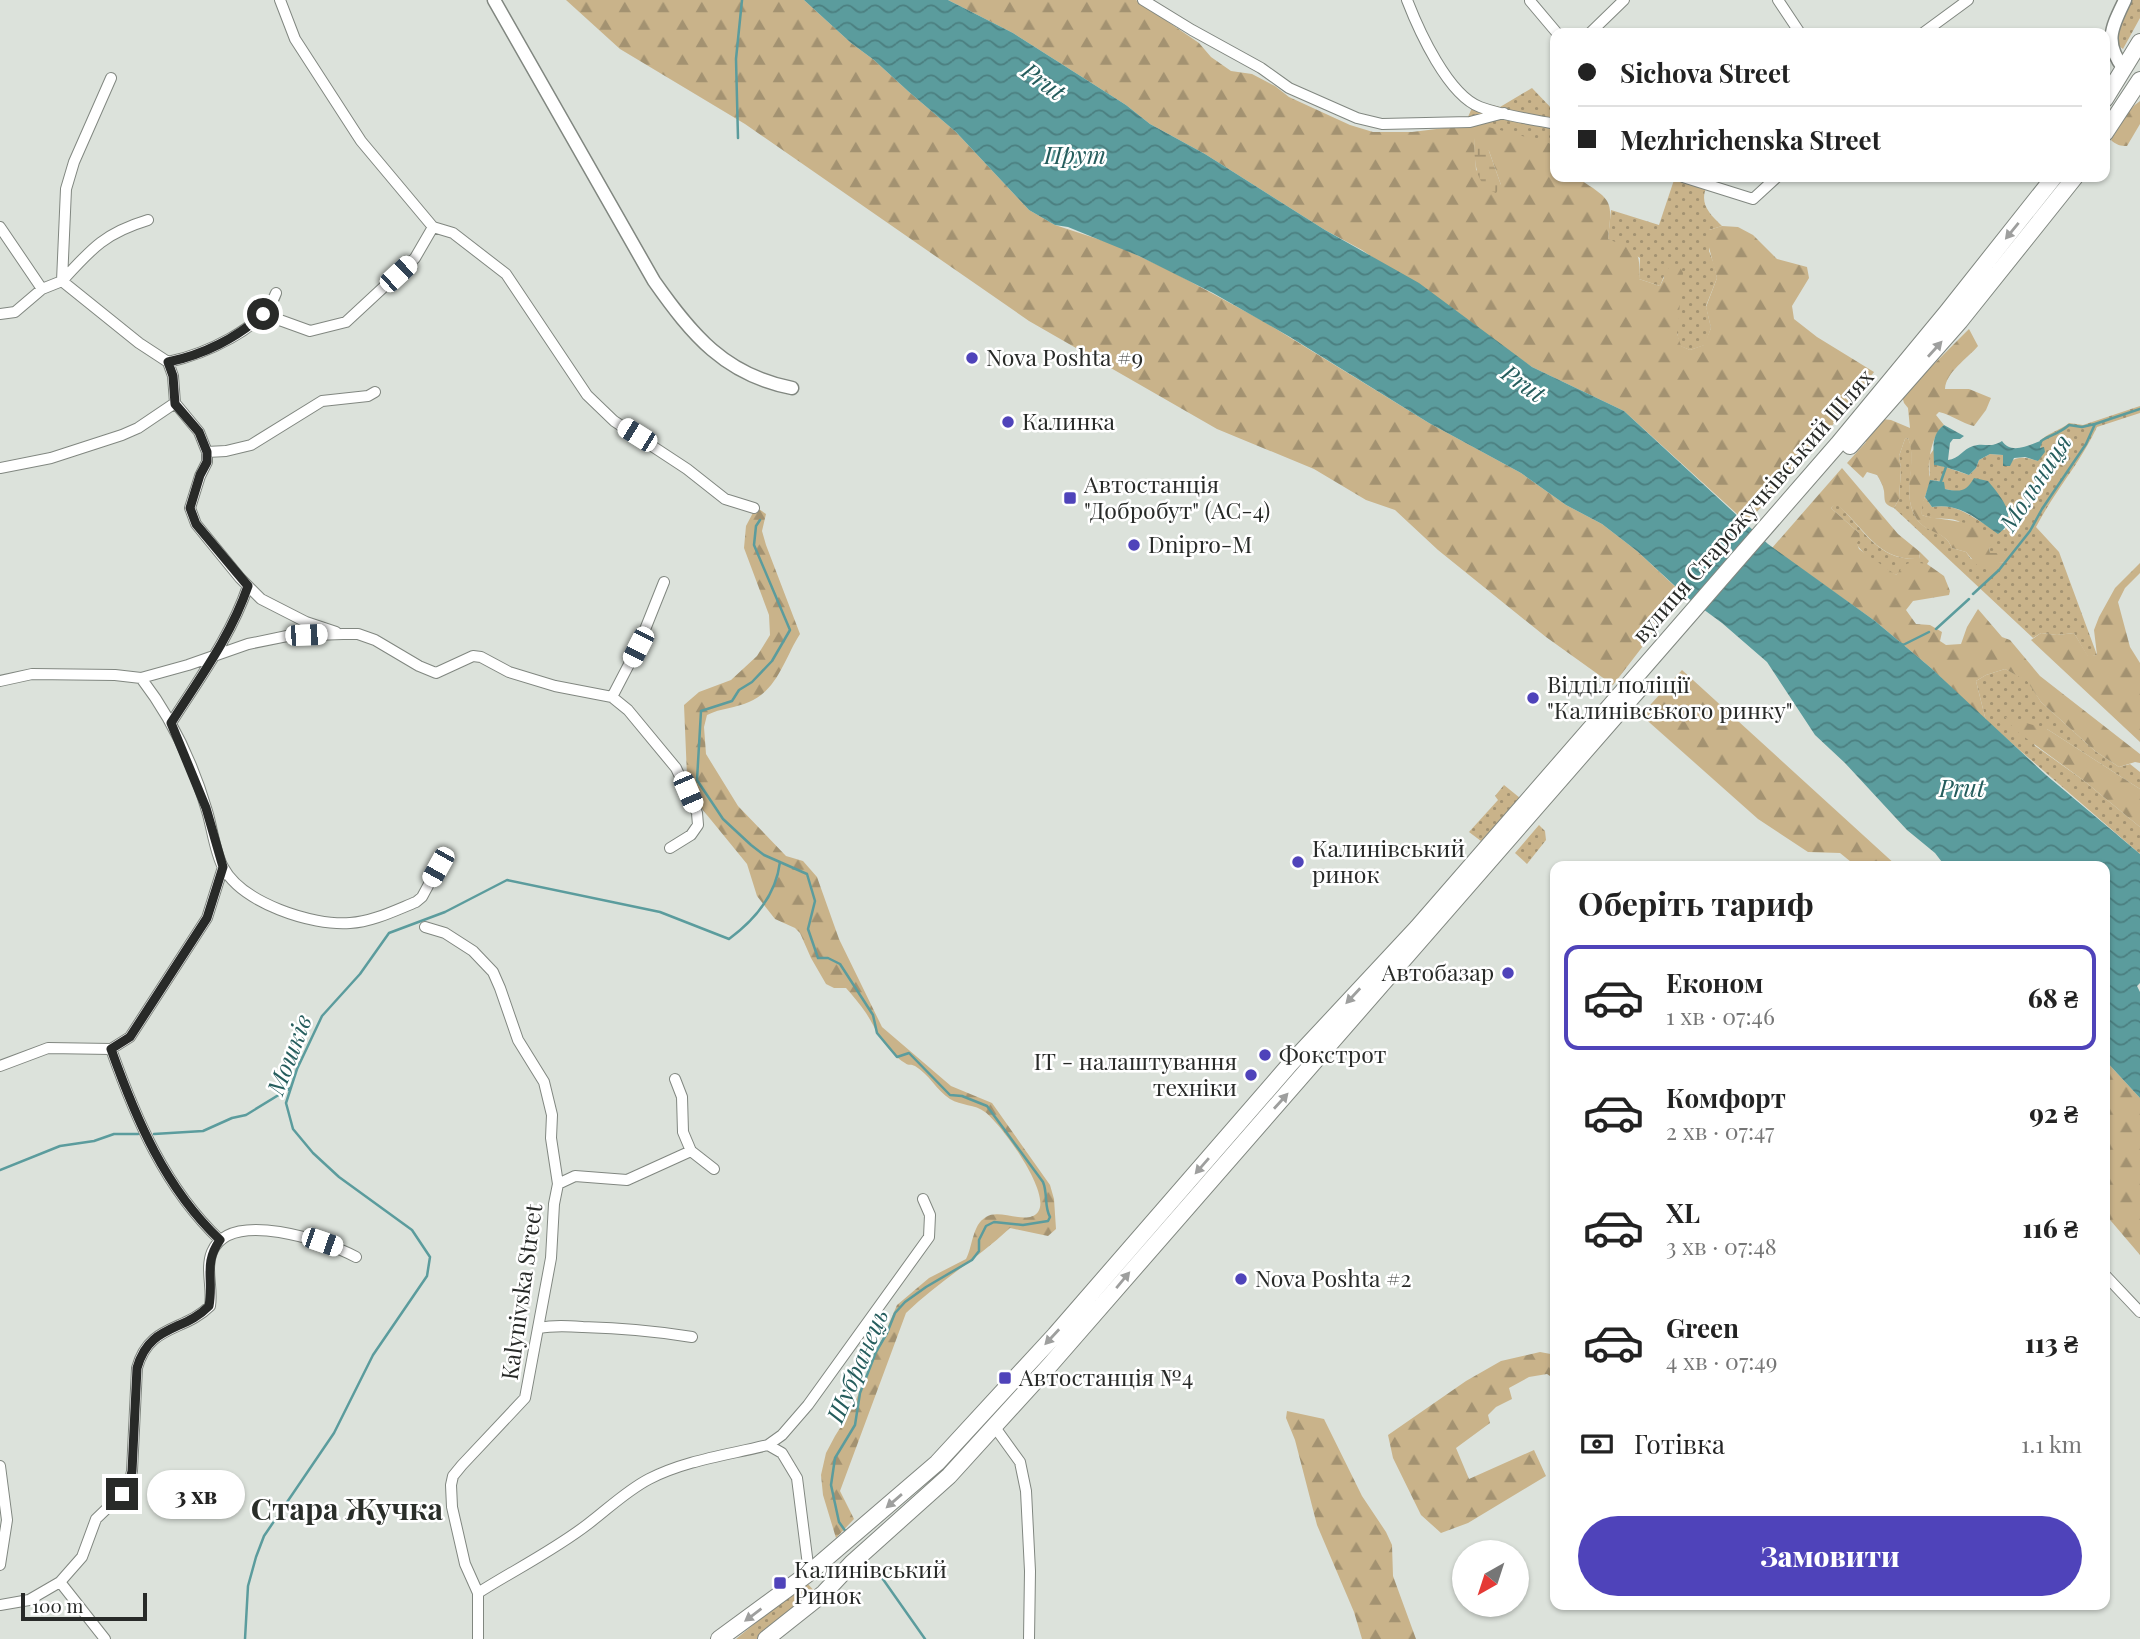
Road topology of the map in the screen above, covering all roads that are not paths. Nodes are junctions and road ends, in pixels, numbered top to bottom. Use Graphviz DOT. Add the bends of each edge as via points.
graph roads {
  1 [pos="280,0"];
  2 [pos="494,0"];
  3 [pos="1143,0"];
  4 [pos="1407,0"];
  5 [pos="1624,0"];
  6 [pos="1779,0"];
  7 [pos="1968,0"];
  8 [pos="2125,0"];
  9 [pos="1530,1"];
  10 [pos="1553,28"];
  11 [pos="1595,28"];
  12 [pos="1797,28"];
  13 [pos="1930,28"];
  14 [pos="2140,42"];
  15 [pos="2124,69"];
  16 [pos="111,78"];
  17 [pos="2140,80"];
  18 [pos="2110,91"];
  19 [pos="1504,113"];
  20 [pos="1550,123"];
  21 [pos="2110,125"];
  22 [pos="1699,182"];
  23 [pos="1772,182"];
  24 [pos="2052,182"];
  25 [pos="2069,182"];
  26 [pos="2044,205"];
  27 [pos="148,220"];
  28 [pos="0,227"];
  29 [pos="433,227"];
  30 [pos="62,281"];
  31 [pos="42,289"];
  32 [pos="276,293"];
  33 [pos="0,314"];
  34 [pos="263,314"];
  35 [pos="168,362"];
  36 [pos="792,388"];
  37 [pos="375,392"];
  38 [pos="175,404"];
  39 [pos="207,452"];
  40 [pos="0,468"];
  41 [pos="754,508"];
  42 [pos="664,582"];
  43 [pos="248,586"];
  44 [pos="343,634"];
  45 [pos="214,656"];
  46 [pos="141,678"];
  47 [pos="0,681"];
  48 [pos="612,697"];
  49 [pos="171,723"];
  50 [pos="1500,839"];
  51 [pos="670,848"];
  52 [pos="443,858"];
  53 [pos="223,867"];
  54 [pos="425,927"];
  55 [pos="111,1049"];
  56 [pos="0,1066"];
  57 [pos="674,1079"];
  58 [pos="691,1151"];
  59 [pos="714,1169"];
  60 [pos="558,1184"];
  61 [pos="923,1199"];
  62 [pos="220,1240"];
  63 [pos="356,1257"];
  64 [pos="2110,1280"];
  65 [pos="2140,1312"];
  66 [pos="539,1328"];
  67 [pos="692,1337"];
  68 [pos="994,1426"];
  69 [pos="768,1445"];
  70 [pos="937,1464"];
  71 [pos="0,1466"];
  72 [pos="949,1476"];
  73 [pos="1,1545"];
  74 [pos="0,1565"];
  75 [pos="809,1573"];
  76 [pos="60,1582"];
  77 [pos="478,1593"];
  78 [pos="824,1593"];
  79 [pos="0,1605"];
  80 [pos="104,1639"];
  81 [pos="478,1639"];
  82 [pos="719,1639"];
  83 [pos="766,1639"];
  84 [pos="1029,1639"];
  1 -- 29 [label="street" via="295,39 331,97 361,141"];
  2 -- 36 [label="street" via="654,281 682,320 711,350 744,373"];
  3 -- 19 [label="street" via="1289,88 1357,118 1382,124 1470,122"];
  4 -- 19 [label="street" via="1442,69 1462,96 1479,107"];
  5 -- 11 [label="street"];
  6 -- 12 [label="street"];
  7 -- 13 [label="street"];
  8 -- 15 [label="street" via="2111,30 2113,48"];
  9 -- 10 [label="street"];
  14 -- 15 [label="main road"];
  15 -- 18 [label="main road"];
  16 -- 30 [label="street" via="66,190"];
  17 -- 21 [label="main road"];
  19 -- 20 [label="street"];
  22 -- 23 [label="street" via="1753,199"];
  24 -- 26 [label="main road, вулиця Старожучківський Шлях"];
  25 -- 26 [label="main road, вулиця Старожучківський Шлях"];
  26 -- 50 [label="main road, вулиця Старожучківський Шлях" via="1840,450"];
  27 -- 30 [label="street" via="103,239"];
  28 -- 31 [label="street"];
  29 -- 34 [label="street" via="415,258 346,322 310,331"];
  29 -- 41 [label="street" via="453,233 506,274 587,395 614,421 726,499"];
  30 -- 31 [label="street"];
  30 -- 35 [label="street"];
  31 -- 33 [label="street" via="15,312"];
  32 -- 34 [label="street"];
  34 -- 35 [label="street" via="202,353"];
  35 -- 38 [label="street"];
  37 -- 39 [label="street" via="322,401 251,445"];
  38 -- 39 [label="street" via="199,432"];
  38 -- 40 [label="street" via="122,435 51,458"];
  39 -- 43 [label="street" via="190,508 201,531"];
  42 -- 48 [label="street"];
  43 -- 44 [label="street" via="284,612"];
  43 -- 45 [label="street"];
  44 -- 45 [label="street" via="287,636"];
  44 -- 48 [label="street" via="375,640 427,671 436,673 473,656 481,657 509,672"];
  45 -- 46 [label="street"];
  45 -- 49 [label="street"];
  46 -- 47 [label="street" via="32,674"];
  46 -- 49 [label="street"];
  48 -- 51 [label="street" via="676,768 697,813 698,825 691,835"];
  49 -- 53 [label="street" via="206,808"];
  68 -- 50 [label="main road, вулиця Старожучківський Шлях, one-way" via="1426,936"];
  50 -- 70 [label="main road, вулиця Старожучківський Шлях, one-way" via="1291,1063"];
  52 -- 53 [label="street" via="416,902 353,923 324,921 277,908 246,893"];
  53 -- 55 [label="street" via="207,918 130,1037"];
  54 -- 60 [label="street, Kalynivska Street" via="445,933 473,951 493,972 518,1040 544,1082"];
  55 -- 56 [label="street" via="48,1048"];
  55 -- 62 [label="street" via="152,1150"];
  57 -- 58 [label="street" via="682,1097 683,1132"];
  58 -- 59 [label="street"];
  58 -- 60 [label="street" via="627,1180 575,1176"];
  60 -- 66 [label="street, Kalynivska Street"];
  61 -- 69 [label="street" via="930,1215 929,1237 808,1405"];
  62 -- 63 [label="street" via="239,1231 256,1230 322,1242"];
  62 -- 76 [label="street" via="209,1268 209,1306 157,1335 140,1356 129,1485 96,1519 82,1557"];
  64 -- 65 [label="street"];
  66 -- 67 [label="street" via="593,1327"];
  66 -- 77 [label="street, Kalynivska Street" via="526,1398 453,1476 454,1524"];
  68 -- 72 [label="main road, вулиця Старожучківський Шлях"];
  68 -- 84 [label="street" via="1020,1462 1026,1491"];
  69 -- 75 [label="street" via="782,1453 797,1478"];
  69 -- 77 [label="street" via="732,1451 650,1478 545,1554"];
  70 -- 72 [label="main road"];
  70 -- 75 [label="main road, вулиця Старожучківський Шлях, one-way"];
  71 -- 73 [label="street" via="7,1520"];
  72 -- 78 [label="main road, вулиця Старожучківський Шлях"];
  73 -- 74 [label="street"];
  75 -- 78 [label="main road"];
  75 -- 82 [label="main road, вулиця Старожучківський Шлях, one-way"];
  76 -- 79 [label="street" via="29,1600"];
  76 -- 80 [label="street"];
  77 -- 81 [label="street, Kalynivska Street"];
  78 -- 83 [label="main road, вулиця Старожучківський Шлях"];
}
